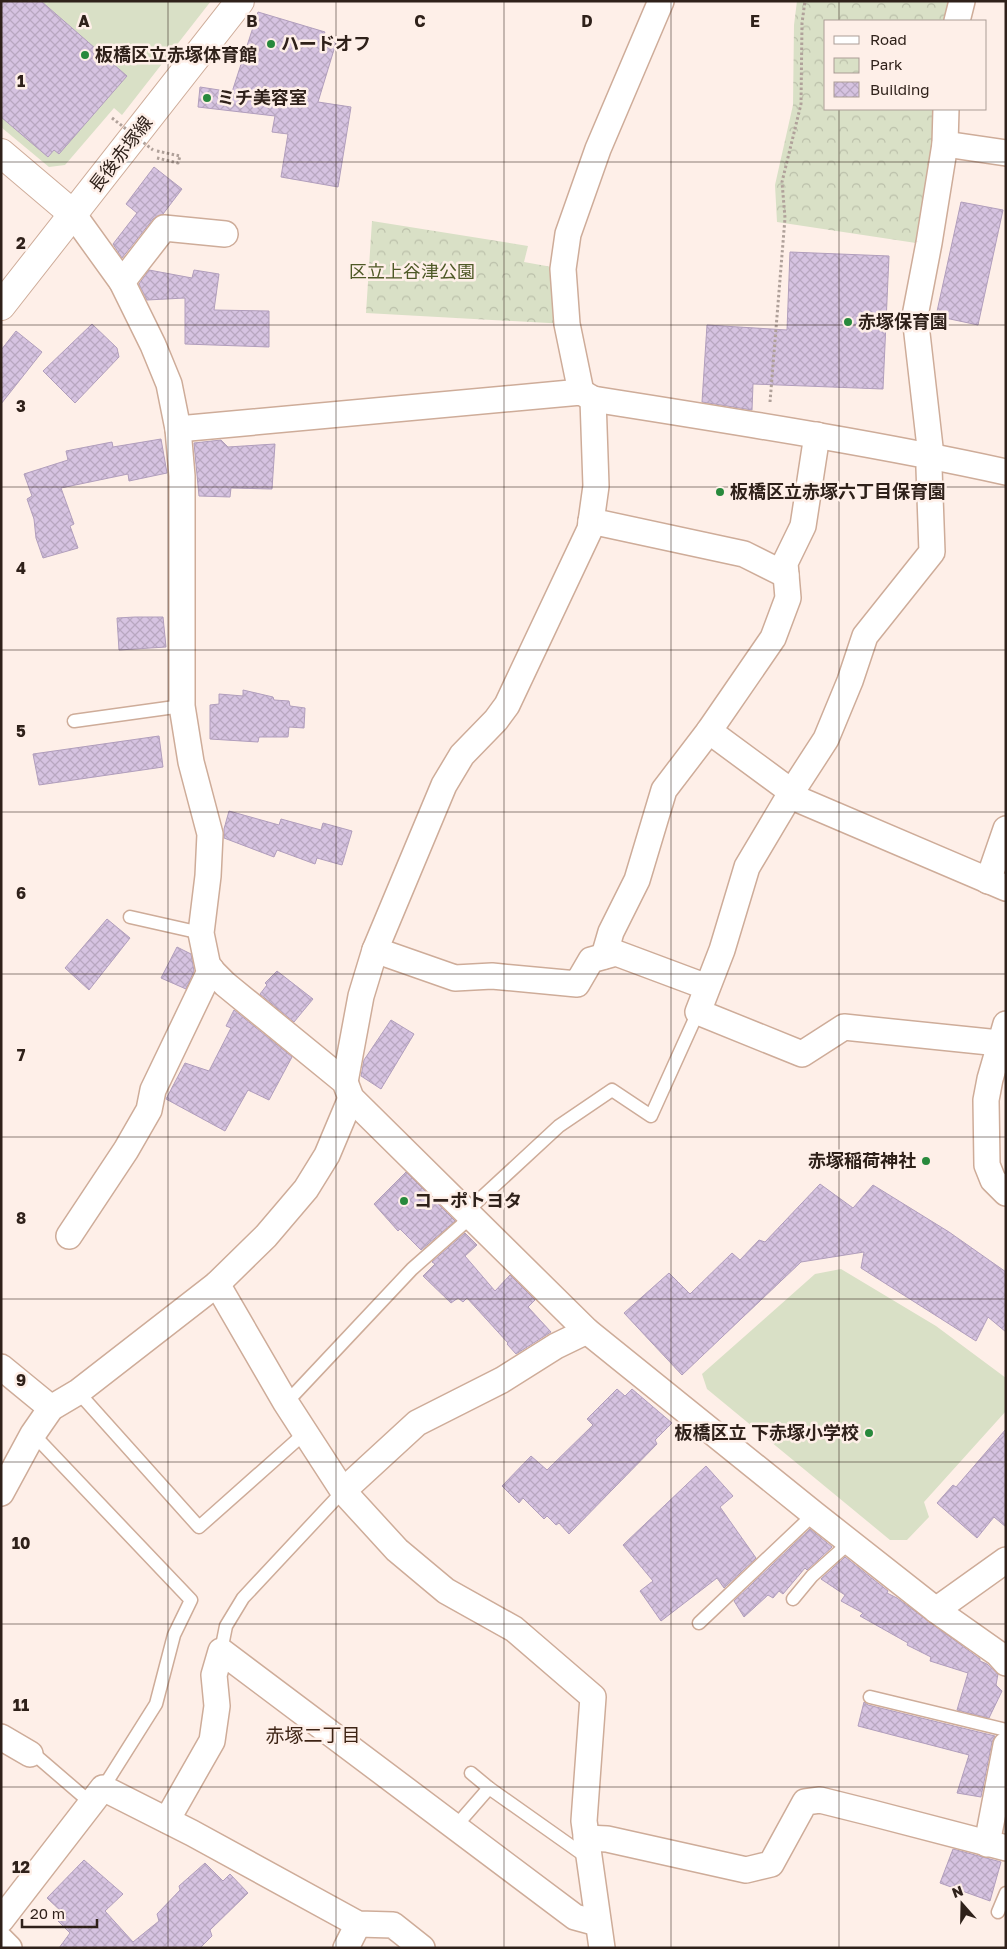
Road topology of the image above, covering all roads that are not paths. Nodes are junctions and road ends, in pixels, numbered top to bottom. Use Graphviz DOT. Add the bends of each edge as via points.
graph roads {
  1 [pos="240,1"];
  2 [pos="661,1"];
  3 [pos="962,1"];
  4 [pos="957,20"];
  5 [pos="946,110"];
  6 [pos="945,144"];
  7 [pos="1,153"];
  8 [pos="1006,153"];
  9 [pos="73,214"];
  10 [pos="225,234"];
  11 [pos="122,282"];
  12 [pos="1,306"];
  13 [pos="587,395"];
  14 [pos="179,433"];
  15 [pos="817,435"];
  16 [pos="931,456"];
  17 [pos="1006,472"];
  18 [pos="591,520"];
  19 [pos="786,575"];
  20 [pos="182,706"];
  21 [pos="74,721"];
  22 [pos="709,731"];
  23 [pos="791,793"];
  24 [pos="1006,830"];
  25 [pos="997,884"];
  26 [pos="130,917"];
  27 [pos="201,933"];
  28 [pos="375,950"];
  29 [pos="604,956"];
  30 [pos="211,969"];
  31 [pos="707,987"];
  32 [pos="698,1012"];
  33 [pos="1002,1034"];
  34 [pos="348,1090"];
  35 [pos="1006,1193"];
  36 [pos="469,1214"];
  37 [pos="69,1236"];
  38 [pos="217,1284"];
  39 [pos="587,1331"];
  40 [pos="1,1367"];
  41 [pos="78,1392"];
  42 [pos="286,1403"];
  43 [pos="52,1408"];
  44 [pos="306,1432"];
  45 [pos="32,1434"];
  46 [pos="343,1491"];
  47 [pos="1,1493"];
  48 [pos="814,1514"];
  49 [pos="850,1542"];
  50 [pos="1006,1560"];
  51 [pos="793,1599"];
  52 [pos="936,1610"];
  53 [pos="699,1623"];
  54 [pos="221,1651"];
  55 [pos="1006,1663"];
  56 [pos="870,1697"];
  57 [pos="1006,1730"];
  58 [pos="1,1737"];
  59 [pos="1006,1745"];
  60 [pos="30,1754"];
  61 [pos="471,1773"];
  62 [pos="489,1788"];
  63 [pos="97,1796"];
  64 [pos="167,1820"];
  65 [pos="455,1827"];
  66 [pos="996,1846"];
  67 [pos="588,1848"];
  68 [pos="1006,1893"];
  69 [pos="998,1912"];
  70 [pos="1,1920"];
  71 [pos="597,1923"];
  72 [pos="358,1924"];
  73 [pos="1,1940"];
  74 [pos="9,1948"];
  75 [pos="346,1948"];
  76 [pos="422,1948"];
  77 [pos="602,1948"];
  1 -- 9 [label="main road, 長後赤塚線"];
  2 -- 13 [label="street" via="598,149 568,234 563,268 566,324"];
  3 -- 4 [label="street"];
  5 -- 6 [label="street"];
  6 -- 8 [label="street"];
  6 -- 16 [label="street" via="915,316"];
  7 -- 9 [label="main road"];
  9 -- 11 [label="street"];
  9 -- 12 [label="main road, 長後赤塚線"];
  10 -- 11 [label="street" via="164,228"];
  11 -- 14 [label="street" via="154,345 169,384"];
  13 -- 14 [label="street"];
  13 -- 15 [label="street"];
  13 -- 18 [label="street" via="596,486"];
  14 -- 20 [label="street" via="182,476"];
  15 -- 16 [label="street"];
  15 -- 19 [label="street" via="802,526 785,563"];
  16 -- 17 [label="street"];
  16 -- 23 [label="street" via="932,552 865,636 826,739"];
  18 -- 19 [label="street" via="744,554"];
  18 -- 28 [label="street" via="590,529 508,705 462,755 444,785"];
  19 -- 22 [label="street" via="788,598 773,638"];
  20 -- 21 [label="lane"];
  20 -- 27 [label="street" via="191,762 210,834"];
  22 -- 23 [label="street"];
  22 -- 29 [label="street" via="664,790 637,880 611,932"];
  23 -- 25 [label="street" via="795,798"];
  23 -- 31 [label="street" via="747,868"];
  24 -- 25 [label="street"];
  26 -- 27 [label="lane"];
  27 -- 30 [label="street"];
  28 -- 29 [label="street" via="455,978 492,976 577,984 591,960"];
  28 -- 34 [label="street" via="361,996"];
  29 -- 31 [label="street" via="616,953"];
  30 -- 34 [label="street"];
  30 -- 37 [label="street" via="153,1090 149,1110"];
  31 -- 32 [label="street"];
  32 -- 33 [label="street" via="802,1054 844,1027"];
  32 -- 36 [label="lane" via="650,1116 612,1090 559,1126"];
  33 -- 35 [label="street" via="986,1100 986,1165 993,1180"];
  34 -- 36 [label="street"];
  34 -- 38 [label="street" via="327,1155 306,1188 266,1236"];
  36 -- 39 [label="street"];
  36 -- 42 [label="lane" via="412,1269"];
  38 -- 41 [label="street"];
  38 -- 42 [label="street"];
  39 -- 46 [label="street" via="502,1380 417,1423"];
  39 -- 48 [label="street"];
  40 -- 43 [label="street"];
  41 -- 43 [label="street"];
  41 -- 44 [label="lane" via="199,1527"];
  42 -- 44 [label="street"];
  43 -- 45 [label="street"];
  44 -- 46 [label="street"];
  45 -- 47 [label="street"];
  45 -- 63 [label="lane" via="191,1600 174,1635 156,1704"];
  46 -- 54 [label="lane" via="243,1598 226,1626"];
  46 -- 67 [label="street" via="397,1550 446,1591 514,1629 593,1697 584,1821"];
  48 -- 49 [label="street"];
  48 -- 53 [label="lane"];
  49 -- 51 [label="lane" via="812,1576"];
  49 -- 52 [label="street"];
  50 -- 52 [label="street"];
  52 -- 55 [label="street" via="997,1653"];
  54 -- 64 [label="street" via="214,1675 218,1706 212,1742"];
  54 -- 65 [label="street"];
  56 -- 57 [label="lane"];
  58 -- 60 [label="street"];
  59 -- 66 [label="street"];
  60 -- 63 [label="lane"];
  61 -- 62 [label="lane"];
  62 -- 65 [label="lane"];
  62 -- 67 [label="lane"];
  63 -- 64 [label="street"];
  63 -- 70 [label="street"];
  64 -- 72 [label="street"];
  65 -- 71 [label="street" via="575,1917"];
  66 -- 67 [label="street" via="820,1800 805,1802 772,1864 746,1870 607,1839"];
  67 -- 71 [label="street"];
  68 -- 69 [label="lane"];
  71 -- 77 [label="street"];
  72 -- 75 [label="street"];
  72 -- 76 [label="street" via="393,1925"];
  73 -- 74 [label="street"];
}
